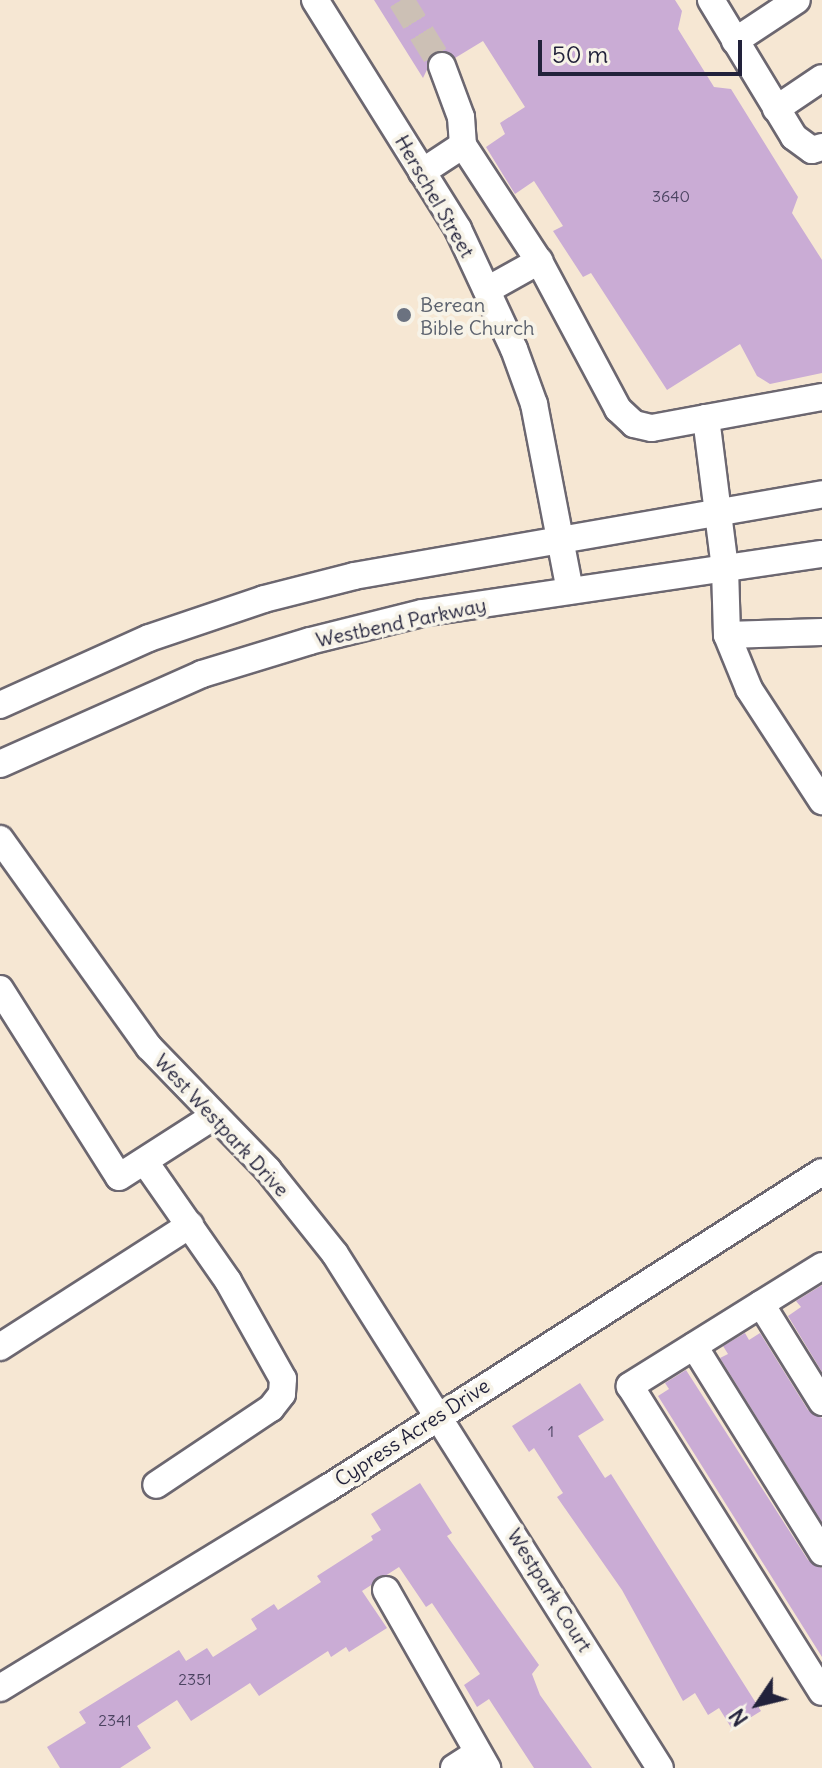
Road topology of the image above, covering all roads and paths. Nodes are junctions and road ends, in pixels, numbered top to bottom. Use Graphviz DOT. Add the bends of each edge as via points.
graph roads {
  1 [pos="315,0"];
  2 [pos="711,0"];
  3 [pos="797,0"];
  4 [pos="735,41"];
  5 [pos="442,66"];
  6 [pos="822,78"];
  7 [pos="776,109"];
  8 [pos="463,145"];
  9 [pos="822,147"];
  10 [pos="422,172"];
  11 [pos="539,261"];
  12 [pos="487,290"];
  13 [pos="822,397"];
  14 [pos="706,418"];
  15 [pos="822,494"];
  16 [pos="719,511"];
  17 [pos="562,537"];
  18 [pos="822,554"];
  19 [pos="725,568"];
  20 [pos="570,591"];
  21 [pos="822,632"];
  22 [pos="727,635"];
  23 [pos="0,705"];
  24 [pos="0,764"];
  25 [pos="822,801"];
  26 [pos="0,839"];
  27 [pos="0,989"];
  28 [pos="214,1116"];
  29 [pos="145,1162"];
  30 [pos="822,1172"];
  31 [pos="190,1225"];
  32 [pos="822,1266"];
  33 [pos="761,1304"];
  34 [pos="694,1346"];
  35 [pos="0,1347"];
  36 [pos="822,1402"];
  37 [pos="439,1413"];
  38 [pos="156,1485"];
  39 [pos="822,1552"];
  40 [pos="386,1590"];
  41 [pos="0,1688"];
  42 [pos="822,1692"];
  43 [pos="482,1761"];
  44 [pos="454,1768"];
  45 [pos="660,1768"];
  1 -- 10 [label="street, Herschel Street"];
  2 -- 4 [label="street"];
  3 -- 4 [label="street"];
  4 -- 7 [label="street"];
  5 -- 8 [label="street" via="461,117"];
  6 -- 7 [label="street"];
  7 -- 9 [label="street" via="794,137 812,150"];
  8 -- 10 [label="street"];
  8 -- 11 [label="street"];
  10 -- 12 [label="street, Herschel Street"];
  11 -- 12 [label="street"];
  11 -- 14 [label="street" via="618,409 634,424 652,428"];
  12 -- 17 [label="street, Herschel Street" via="534,404"];
  13 -- 14 [label="street"];
  14 -- 16 [label="street"];
  15 -- 16 [label="street"];
  16 -- 17 [label="street"];
  16 -- 19 [label="street"];
  17 -- 20 [label="street, Herschel Street"];
  17 -- 23 [label="street" via="354,576 264,599 149,638"];
  18 -- 19 [label="street, Westbend Parkway"];
  19 -- 20 [label="street, Westbend Parkway"];
  19 -- 22 [label="street"];
  20 -- 24 [label="street, Westbend Parkway" via="422,613 310,641 202,674"];
  21 -- 22 [label="street"];
  22 -- 25 [label="street" via="749,689"];
  26 -- 28 [label="street, West Westpark Drive" via="149,1047"];
  27 -- 29 [label="street" via="119,1177"];
  28 -- 29 [label="street"];
  28 -- 37 [label="street, West Westpark Drive" via="268,1170 335,1254"];
  29 -- 31 [label="street"];
  30 -- 37 [label="street, Cypress Acres Drive"];
  31 -- 35 [label="street"];
  31 -- 38 [label="street" via="274,1356 283,1379 282,1394 271,1408"];
  32 -- 33 [label="street"];
  33 -- 34 [label="street"];
  33 -- 36 [label="street"];
  34 -- 39 [label="street"];
  34 -- 42 [label="street" via="630,1386"];
  37 -- 41 [label="street, Cypress Acres Drive" via="328,1488"];
  37 -- 45 [label="street, Westpark Court"];
  40 -- 43 [label="street"];
  43 -- 44 [label="street"];
}
